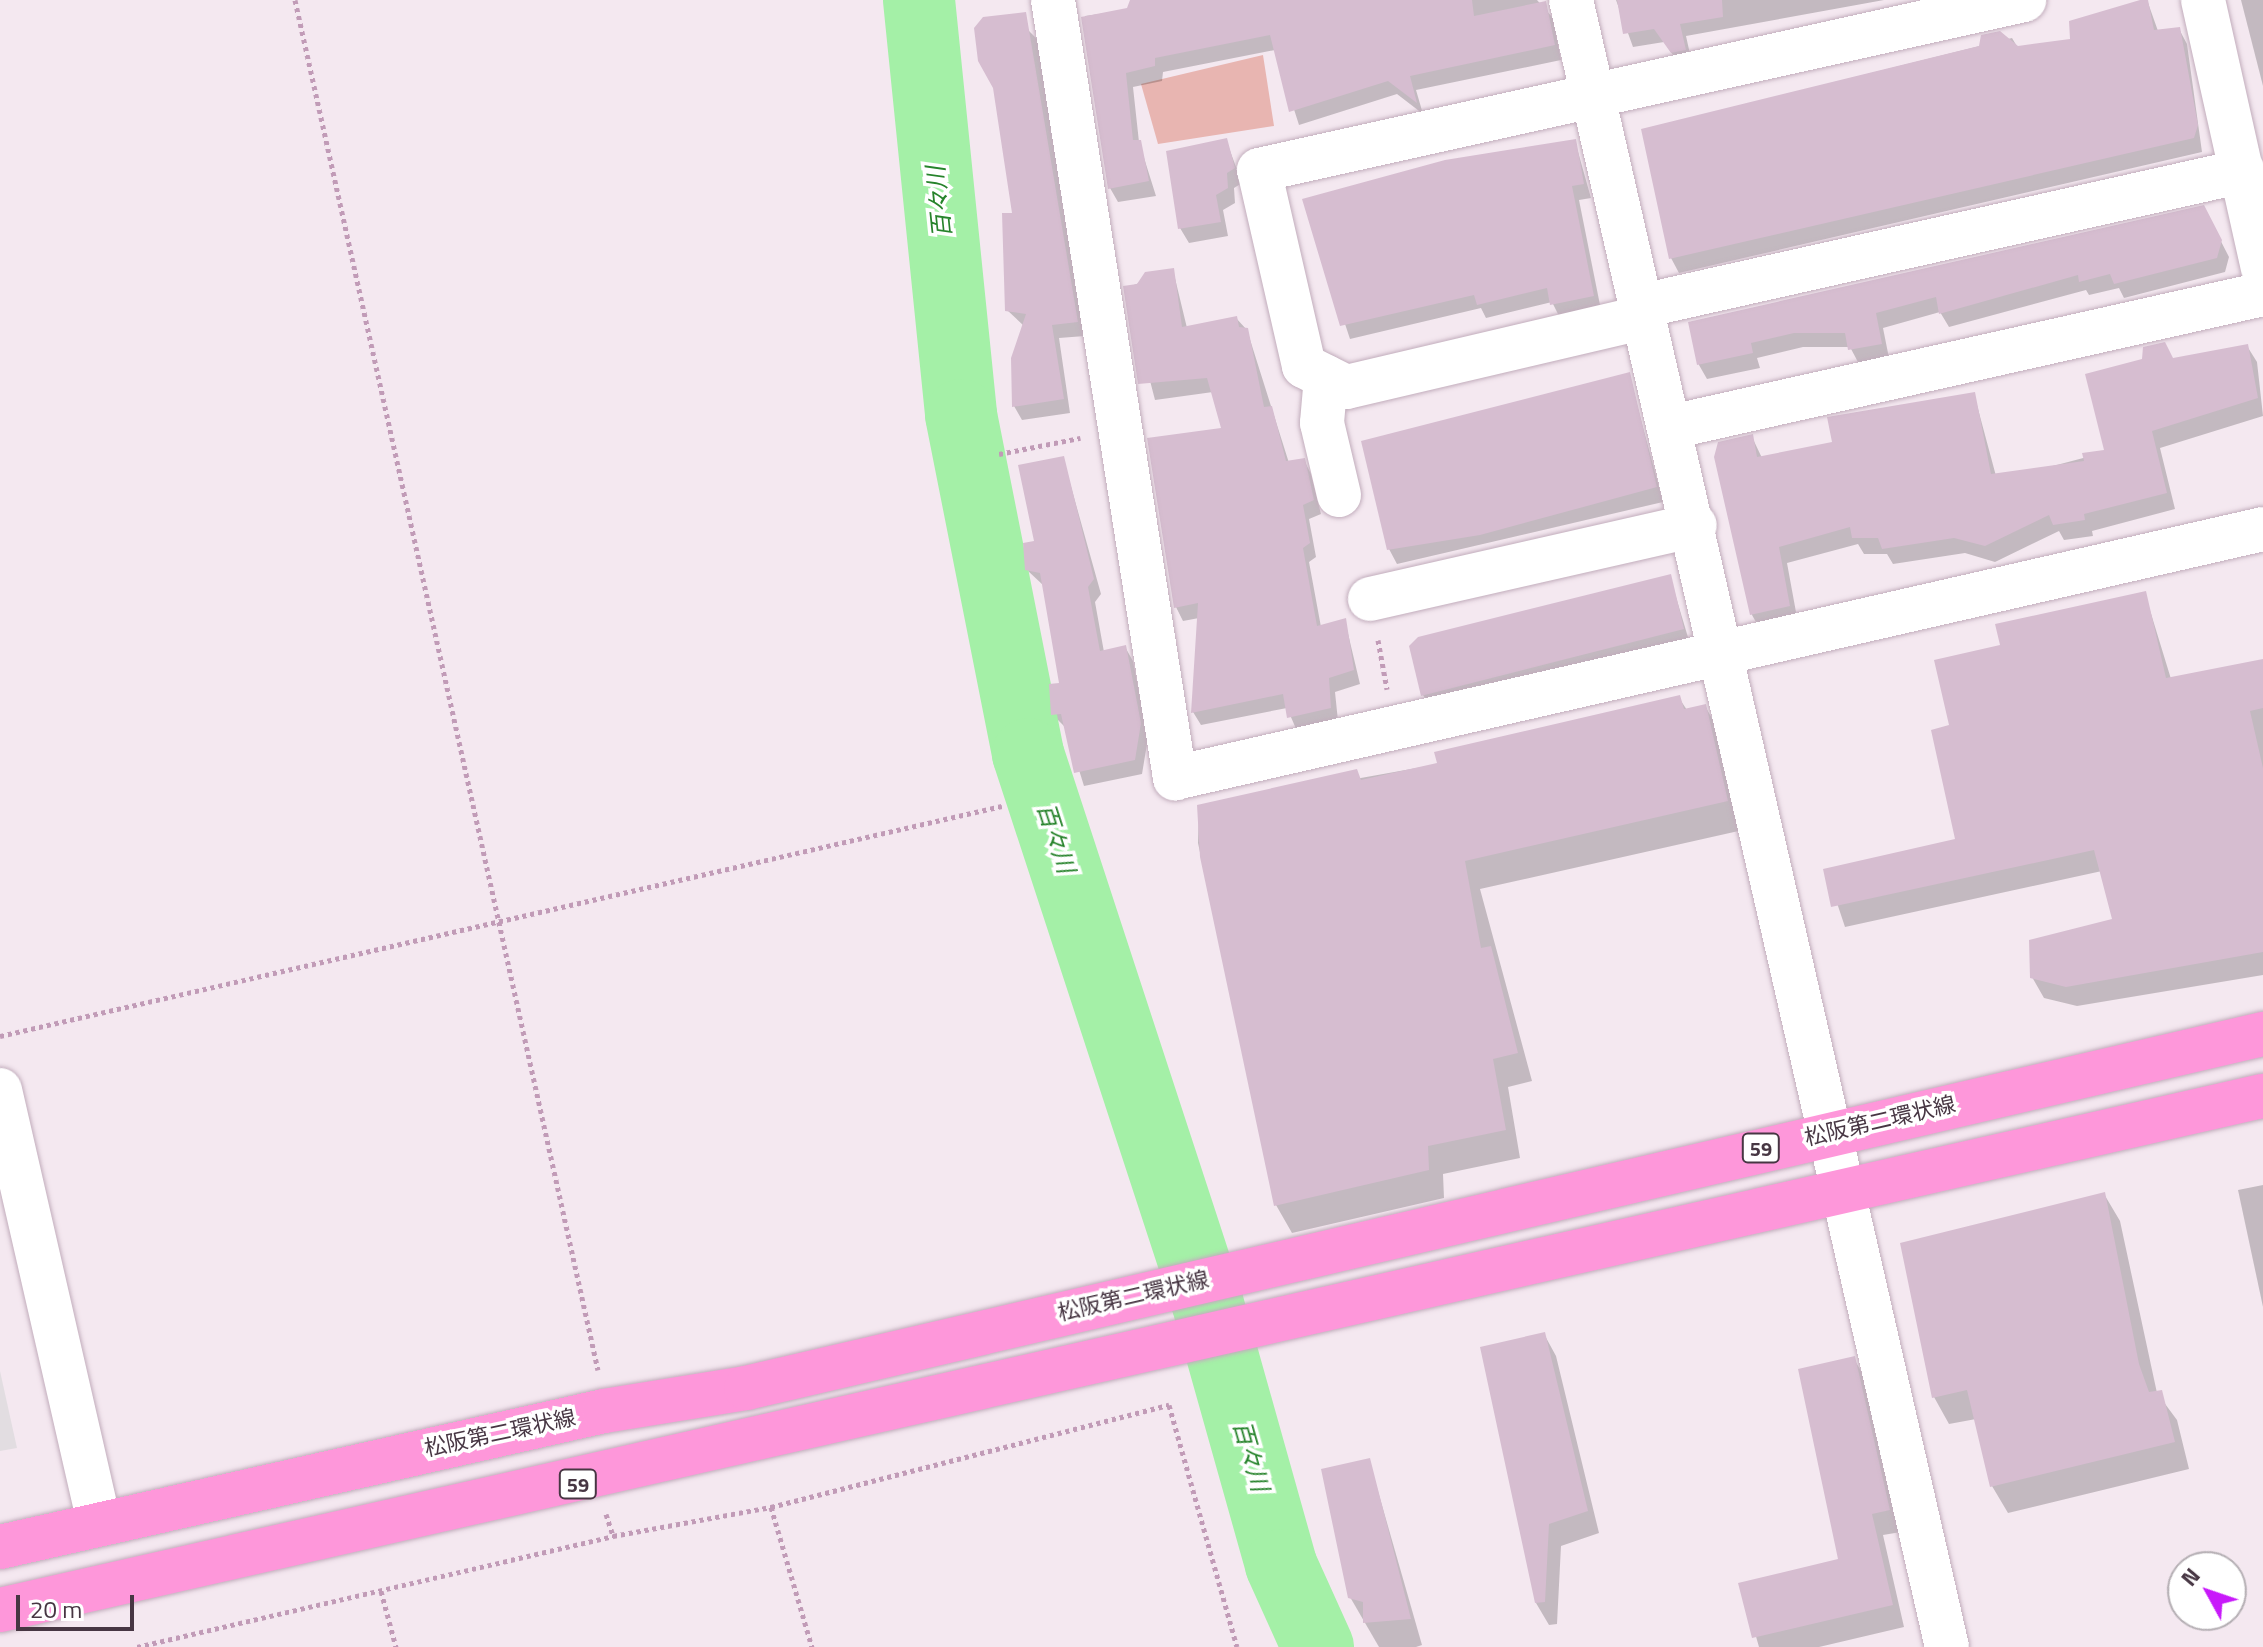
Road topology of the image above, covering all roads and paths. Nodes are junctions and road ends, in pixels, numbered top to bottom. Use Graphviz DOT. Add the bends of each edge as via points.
graph roads {
  1 [pos="295,0"];
  2 [pos="1053,0"];
  3 [pos="1571,0"];
  4 [pos="2024,0"];
  5 [pos="2203,0"];
  6 [pos="1593,97"];
  7 [pos="2250,172"];
  8 [pos="2263,268"];
  9 [pos="2263,294"];
  10 [pos="1644,312"];
  11 [pos="1326,377"];
  12 [pos="1671,427"];
  13 [pos="1117,431"];
  14 [pos="999,454"];
  15 [pos="1339,495"];
  16 [pos="1695,525"];
  17 [pos="2263,529"];
  18 [pos="1370,599"];
  19 [pos="1725,651"];
  20 [pos="1394,729"];
  21 [pos="1002,806"];
  22 [pos="504,923"];
  23 [pos="2263,1034"];
  24 [pos="0,1036"];
  25 [pos="0,1090"];
  26 [pos="2263,1096"];
  27 [pos="1832,1132"];
  28 [pos="1845,1188"];
  29 [pos="604,1411"];
  30 [pos="596,1480"];
  31 [pos="771,1507"];
  32 [pos="99,1521"];
  33 [pos="613,1536"];
  34 [pos="0,1547"];
  35 [pos="381,1591"];
  36 [pos="0,1610"];
  37 [pos="137,1647"];
  38 [pos="396,1647"];
  39 [pos="812,1647"];
  40 [pos="1237,1647"];
  41 [pos="1947,1647"];
  1 -- 22 [label="path"];
  2 -- 13 [label="street"];
  3 -- 6 [label="street"];
  4 -- 6 [label="street"];
  5 -- 7 [label="street"];
  6 -- 10 [label="street"];
  6 -- 11 [label="street" via="1259,170 1304,366"];
  7 -- 8 [label="street"];
  7 -- 10 [label="street"];
  9 -- 12 [label="street"];
  10 -- 11 [label="street" via="1346,387"];
  10 -- 12 [label="street"];
  11 -- 15 [label="street" via="1322,423"];
  12 -- 16 [label="street"];
  13 -- 14 [label="path"];
  13 -- 20 [label="street" via="1175,778"];
  16 -- 18 [label="street"];
  16 -- 19 [label="street"];
  17 -- 19 [label="street"];
  18 -- 20 [label="path"];
  19 -- 20 [label="street"];
  19 -- 27 [label="street"];
  21 -- 22 [label="path"];
  22 -- 24 [label="path"];
  22 -- 29 [label="path" via="588,1305"];
  23 -- 27 [label="main road, 松阪第二環状線 / 59"];
  25 -- 32 [label="street"];
  26 -- 28 [label="main road, 59"];
  27 -- 28 [label="street"];
  27 -- 29 [label="main road, 松阪第二環状線 / 59" via="746,1388"];
  28 -- 30 [label="main road, 59"];
  28 -- 41 [label="street"];
  29 -- 32 [label="main road, 松阪第二環状線 / 59"];
  30 -- 33 [label="path"];
  30 -- 36 [label="main road, 59"];
  31 -- 33 [label="path"];
  31 -- 39 [label="path"];
  31 -- 40 [label="path" via="1169,1405"];
  32 -- 34 [label="main road, 松阪第二環状線 / 59"];
  33 -- 35 [label="path"];
  35 -- 37 [label="path"];
  35 -- 38 [label="path"];
}
